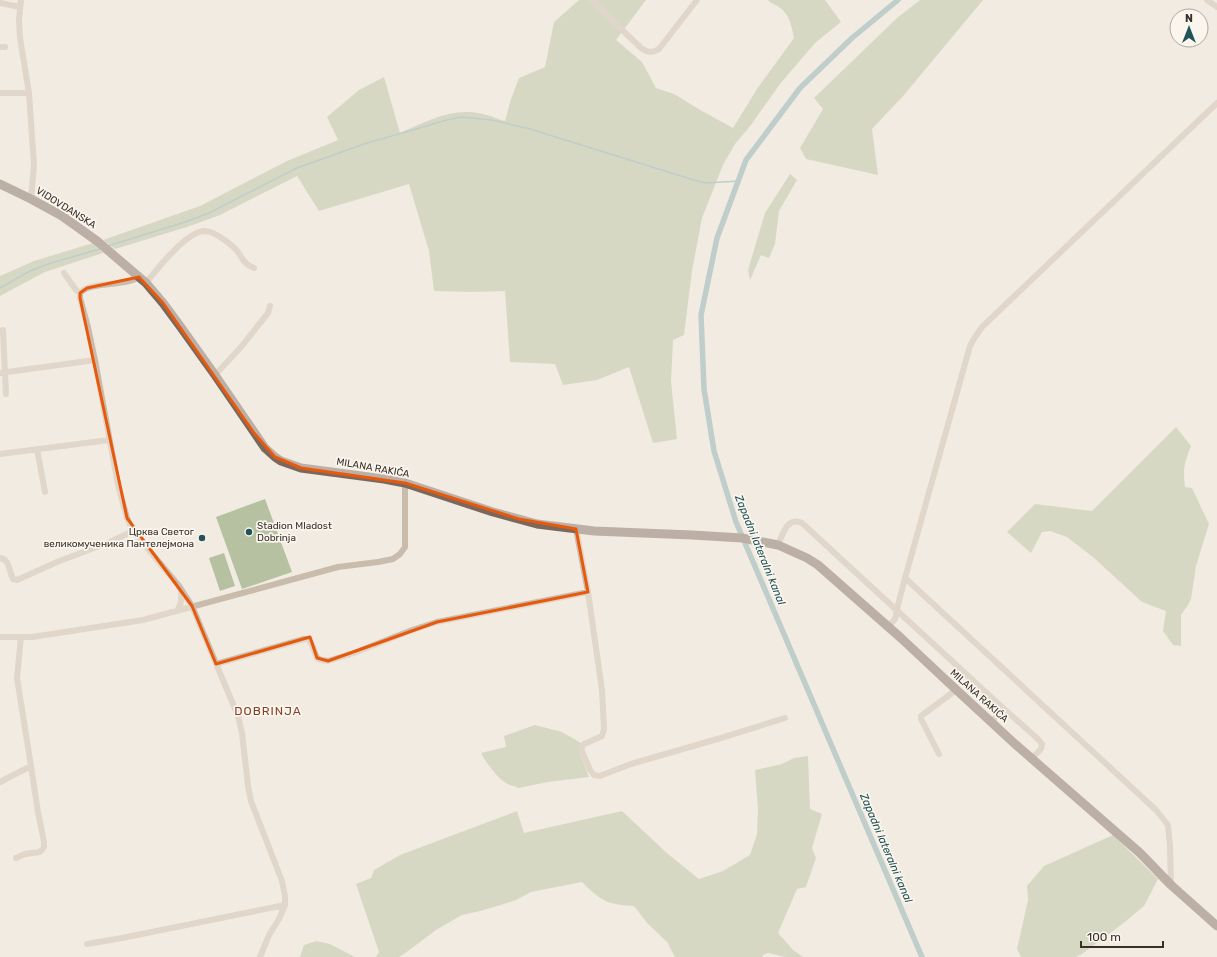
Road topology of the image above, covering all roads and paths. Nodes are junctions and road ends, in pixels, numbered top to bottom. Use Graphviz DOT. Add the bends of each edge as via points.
graph roads {
  1 [pos="21,0"];
  2 [pos="591,0"];
  3 [pos="697,0"];
  4 [pos="1208,0"];
  5 [pos="0,4"];
  6 [pos="20,7"];
  7 [pos="1217,7"];
  8 [pos="0,93"];
  9 [pos="29,93"];
  10 [pos="1217,103"];
  11 [pos="0,184"];
  12 [pos="31,199"];
  13 [pos="112,253"];
  14 [pos="254,268"];
  15 [pos="64,273"];
  16 [pos="142,280"];
  17 [pos="80,293"];
  18 [pos="270,306"];
  19 [pos="0,331"];
  20 [pos="95,360"];
  21 [pos="3,372"];
  22 [pos="215,375"];
  23 [pos="6,394"];
  24 [pos="109,440"];
  25 [pos="37,449"];
  26 [pos="0,454"];
  27 [pos="405,483"];
  28 [pos="45,492"];
  29 [pos="576,529"];
  30 [pos="133,530"];
  31 [pos="778,545"];
  32 [pos="0,558"];
  33 [pos="905,578"];
  34 [pos="181,590"];
  35 [pos="588,592"];
  36 [pos="192,606"];
  37 [pos="897,609"];
  38 [pos="177,610"];
  39 [pos="888,627"];
  40 [pos="0,637"];
  41 [pos="20,637"];
  42 [pos="216,664"];
  43 [pos="956,690"];
  44 [pos="1004,709"];
  45 [pos="784,718"];
  46 [pos="991,722"];
  47 [pos="939,754"];
  48 [pos="1032,758"];
  49 [pos="32,766"];
  50 [pos="0,782"];
  51 [pos="16,858"];
  52 [pos="1171,885"];
  53 [pos="285,905"];
  54 [pos="1217,926"];
  55 [pos="87,944"];
  56 [pos="260,957"];
  1 -- 6 [label="street"];
  2 -- 3 [label="street" via="641,48 649,52 660,49"];
  4 -- 7 [label="street"];
  5 -- 6 [label="street"];
  6 -- 9 [label="street" via="20,38"];
  8 -- 9 [label="street"];
  9 -- 12 [label="street" via="34,165"];
  10 -- 33 [label="street" via="982,327 975,337 970,346"];
  11 -- 12 [label="main road, VIDOVDANSKA"];
  12 -- 13 [label="main road, VIDOVDANSKA" via="62,216"];
  13 -- 16 [label="main road, MILANA RAKIĆA"];
  14 -- 16 [label="street" via="245,264 236,248 205,231 196,234 178,247"];
  15 -- 17 [label="street"];
  16 -- 17 [label="street" via="86,288"];
  16 -- 22 [label="main road, MILANA RAKIĆA" via="163,303"];
  17 -- 20 [label="street"];
  18 -- 22 [label="street" via="268,313 241,347"];
  19 -- 21 [label="street" via="2,330"];
  20 -- 21 [label="street"];
  20 -- 24 [label="street"];
  21 -- 23 [label="street"];
  22 -- 27 [label="main road, MILANA RAKIĆA" via="265,448 281,461 301,468"];
  24 -- 25 [label="street"];
  24 -- 30 [label="street" via="123,506"];
  25 -- 26 [label="street"];
  25 -- 28 [label="street"];
  27 -- 29 [label="main road, MILANA RAKIĆA" via="537,524"];
  27 -- 36 [label="street" via="405,547 393,559 338,567"];
  29 -- 31 [label="main road, MILANA RAKIĆA" via="728,537"];
  29 -- 35 [label="street"];
  30 -- 32 [label="street" via="17,580 13,579 7,561"];
  30 -- 34 [label="street"];
  31 -- 37 [label="street" via="789,523 802,522"];
  31 -- 39 [label="main road, MILANA RAKIĆA" via="818,565"];
  33 -- 37 [label="street"];
  33 -- 52 [label="street" via="1156,810 1168,824"];
  34 -- 36 [label="street"];
  34 -- 38 [label="street" via="182,596"];
  35 -- 42 [label="street" via="438,622 328,661 317,658 311,642 304,639"];
  35 -- 45 [label="street" via="602,690 604,729 602,736 584,744 582,749 594,775 600,776 631,764"];
  36 -- 38 [label="street"];
  36 -- 42 [label="street"];
  37 -- 39 [label="street" via="895,619"];
  37 -- 44 [label="street"];
  38 -- 41 [label="street" via="144,620"];
  39 -- 43 [label="main road, MILANA RAKIĆA"];
  40 -- 41 [label="street"];
  41 -- 49 [label="street" via="17,678"];
  42 -- 53 [label="street" via="238,716 251,801 282,881"];
  43 -- 46 [label="main road, MILANA RAKIĆA"];
  43 -- 47 [label="street" via="921,716"];
  44 -- 46 [label="street"];
  44 -- 48 [label="street" via="1042,744 1041,749"];
  46 -- 48 [label="main road, MILANA RAKIĆA"];
  48 -- 52 [label="main road, MILANA RAKIĆA" via="1140,853"];
  49 -- 50 [label="street"];
  49 -- 51 [label="street" via="44,847 40,852"];
  52 -- 54 [label="main road, MILANA RAKIĆA"];
  53 -- 55 [label="street"];
  53 -- 56 [label="street" via="268,935"];
}
